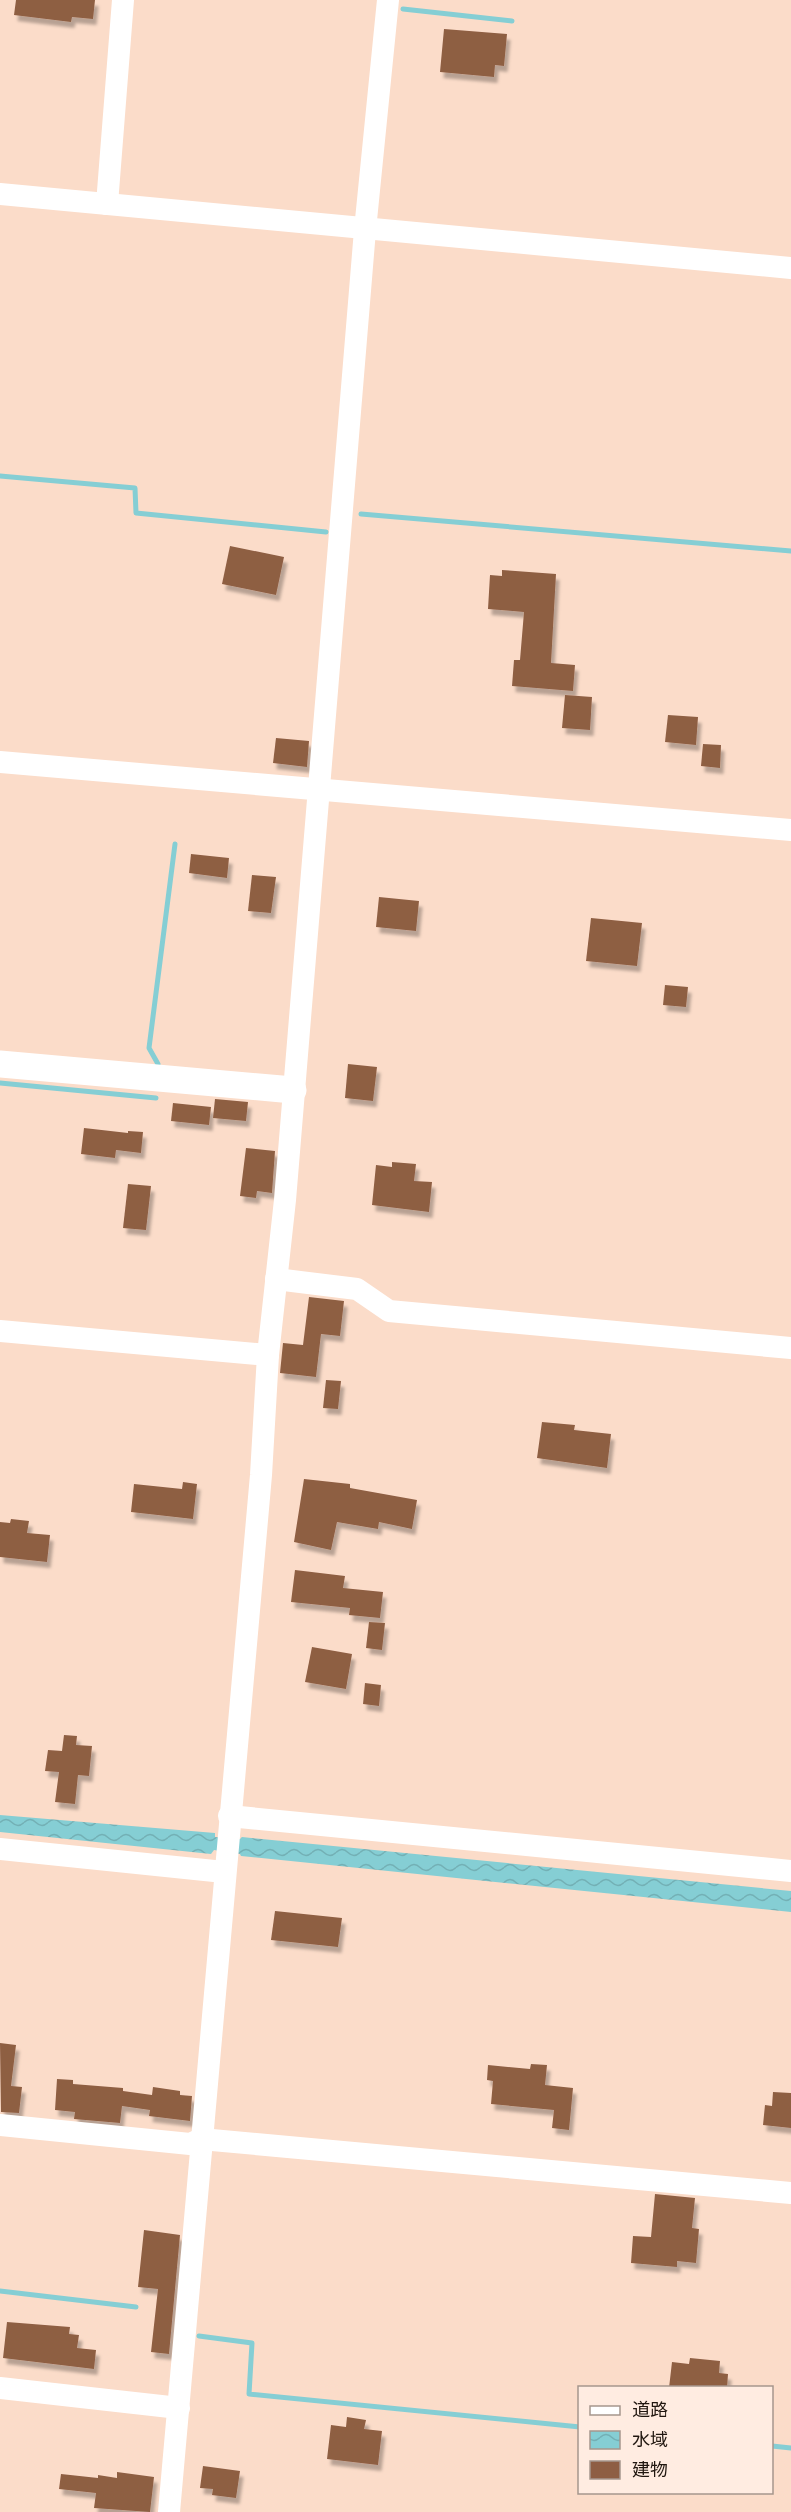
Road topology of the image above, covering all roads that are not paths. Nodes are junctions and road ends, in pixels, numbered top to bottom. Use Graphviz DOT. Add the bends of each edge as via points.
graph roads {
  1 [pos="123,0"];
  2 [pos="388,0"];
  3 [pos="0,194"];
  4 [pos="107,204"];
  5 [pos="365,230"];
  6 [pos="791,268"];
  7 [pos="0,762"];
  8 [pos="318,790"];
  9 [pos="791,830"];
  10 [pos="0,1064"];
  11 [pos="293,1090"];
  12 [pos="276,1279"];
  13 [pos="0,1331"];
  14 [pos="791,1348"];
  15 [pos="268,1355"];
  16 [pos="227,1844"];
  17 [pos="0,1849"];
  18 [pos="791,1871"];
  19 [pos="0,2125"];
  20 [pos="201,2139"];
  21 [pos="791,2193"];
  22 [pos="0,2388"];
  23 [pos="179,2408"];
  24 [pos="169,2512"];
  1 -- 4 [label="street"];
  2 -- 5 [label="street"];
  3 -- 4 [label="street"];
  4 -- 5 [label="street"];
  5 -- 6 [label="street"];
  5 -- 8 [label="street"];
  7 -- 8 [label="street"];
  8 -- 9 [label="street"];
  8 -- 11 [label="street"];
  10 -- 11 [label="street"];
  11 -- 12 [label="street"];
  12 -- 14 [label="street" via="357,1289 388,1311"];
  12 -- 15 [label="street"];
  13 -- 15 [label="street"];
  15 -- 16 [label="street" via="261,1475"];
  16 -- 17 [label="street"];
  16 -- 18 [label="street"];
  16 -- 20 [label="street"];
  19 -- 20 [label="street" via="190,2144"];
  20 -- 21 [label="street"];
  20 -- 23 [label="street"];
  22 -- 23 [label="street"];
  23 -- 24 [label="street"];
}
